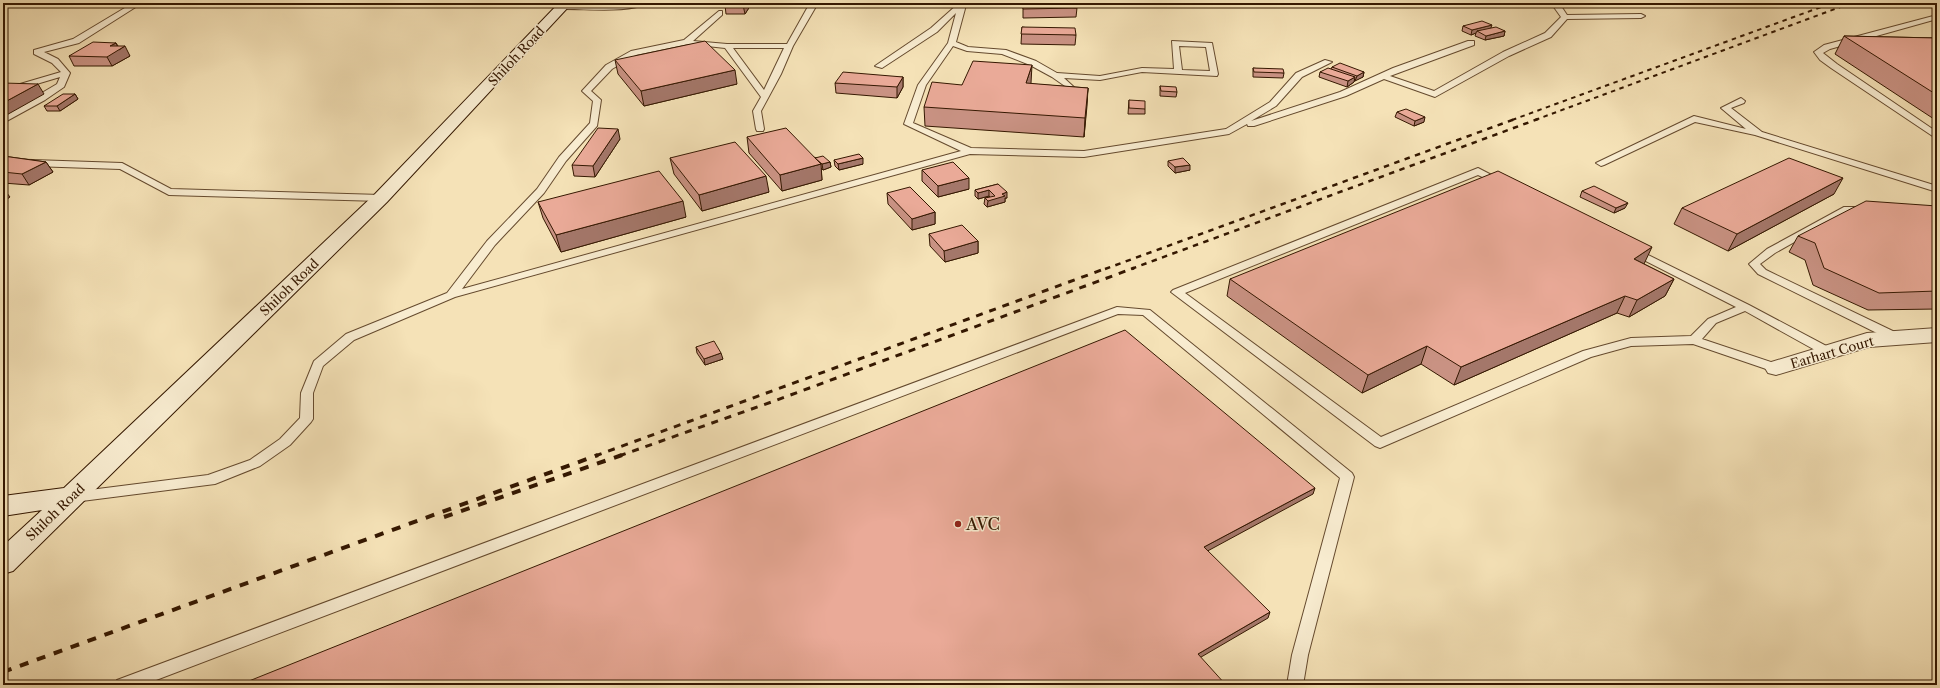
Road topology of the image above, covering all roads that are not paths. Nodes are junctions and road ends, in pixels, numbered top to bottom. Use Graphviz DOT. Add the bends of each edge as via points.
graph roads {
  1 [pos="138,3"];
  2 [pos="637,3"];
  3 [pos="814,3"];
  4 [pos="1555,3"];
  5 [pos="566,4"];
  6 [pos="962,4"];
  7 [pos="719,13"];
  8 [pos="1641,16"];
  9 [pos="1564,17"];
  10 [pos="1937,17"];
  11 [pos="687,42"];
  12 [pos="952,43"];
  13 [pos="1471,43"];
  14 [pos="727,46"];
  15 [pos="789,46"];
  16 [pos="1328,62"];
  17 [pos="879,66"];
  18 [pos="1178,72"];
  19 [pos="66,74"];
  20 [pos="1055,75"];
  21 [pos="1384,76"];
  22 [pos="1072,89"];
  23 [pos="3,92"];
  24 [pos="765,97"];
  25 [pos="1741,101"];
  26 [pos="3,120"];
  27 [pos="760,129"];
  28 [pos="1229,131"];
  29 [pos="1759,134"];
  30 [pos="1937,136"];
  31 [pos="970,151"];
  32 [pos="3,162"];
  33 [pos="1601,163"];
  34 [pos="1513,189"];
  35 [pos="1937,189"];
  36 [pos="381,198"];
  37 [pos="1871,211"];
  38 [pos="1625,246"];
  39 [pos="452,295"];
  40 [pos="1745,307"];
  41 [pos="1937,335"];
  42 [pos="1895,337"];
  43 [pos="1694,340"];
  44 [pos="1828,352"];
  45 [pos="1776,368"];
  46 [pos="70,497"];
  47 [pos="3,506"];
  48 [pos="3,562"];
  49 [pos="123,685"];
  50 [pos="1295,685"];
  1 -- 19 [label="lane" via="76,41 38,52 55,61"];
  2 -- 5 [label="main road" via="612,6"];
  3 -- 15 [label="lane"];
  4 -- 9 [label="lane"];
  5 -- 36 [label="main road, Shiloh Road"];
  6 -- 12 [label="lane"];
  6 -- 17 [label="lane" via="934,30"];
  7 -- 11 [label="lane"];
  8 -- 9 [label="lane"];
  9 -- 21 [label="lane" via="1548,35 1506,54 1435,94"];
  10 -- 30 [label="lane" via="1818,52 1834,66"];
  11 -- 14 [label="lane"];
  11 -- 39 [label="lane" via="634,53 608,67 586,91 597,100 594,124 562,159 541,191 491,243"];
  12 -- 20 [label="lane" via="967,49 1003,52 1033,63"];
  12 -- 31 [label="lane" via="922,85 908,124"];
  13 -- 21 [label="lane"];
  14 -- 15 [label="lane"];
  14 -- 24 [label="lane"];
  15 -- 24 [label="lane"];
  16 -- 28 [label="lane" via="1299,75 1274,104"];
  18 -- 18 [label="lane" via="1175,43 1209,45 1214,74"];
  18 -- 20 [label="lane" via="1142,70 1100,78"];
  19 -- 23 [label="lane"];
  19 -- 26 [label="lane" via="61,84 42,98"];
  20 -- 22 [label="lane"];
  21 -- 28 [label="lane" via="1343,94"];
  24 -- 27 [label="lane" via="757,111"];
  25 -- 29 [label="lane" via="1725,108"];
  28 -- 31 [label="lane" via="1084,154"];
  29 -- 33 [label="lane" via="1694,118"];
  29 -- 35 [label="lane"];
  31 -- 39 [label="lane"];
  32 -- 36 [label="lane" via="122,166 169,192"];
  34 -- 43 [label="lane" via="1478,171 1177,292 1380,443 1586,354 1631,342"];
  36 -- 46 [label="main road, Shiloh Road"];
  37 -- 42 [label="lane" via="1844,210 1754,264 1762,272"];
  38 -- 40 [label="lane"];
  39 -- 46 [label="lane" via="350,337 318,364 307,393 306,419 285,442 255,463 210,480"];
  40 -- 43 [label="lane" via="1712,321"];
  40 -- 44 [label="lane"];
  41 -- 42 [label="main road, Earhart Court"];
  42 -- 44 [label="main road, Earhart Court" via="1867,340"];
  43 -- 45 [label="lane"];
  44 -- 45 [label="main road, Earhart Court"];
  46 -- 47 [label="main road" via="31,500"];
  46 -- 48 [label="main road, Shiloh Road"];
  49 -- 50 [label="lane" via="1117,310 1146,312 1347,477 1300,655"];
}
